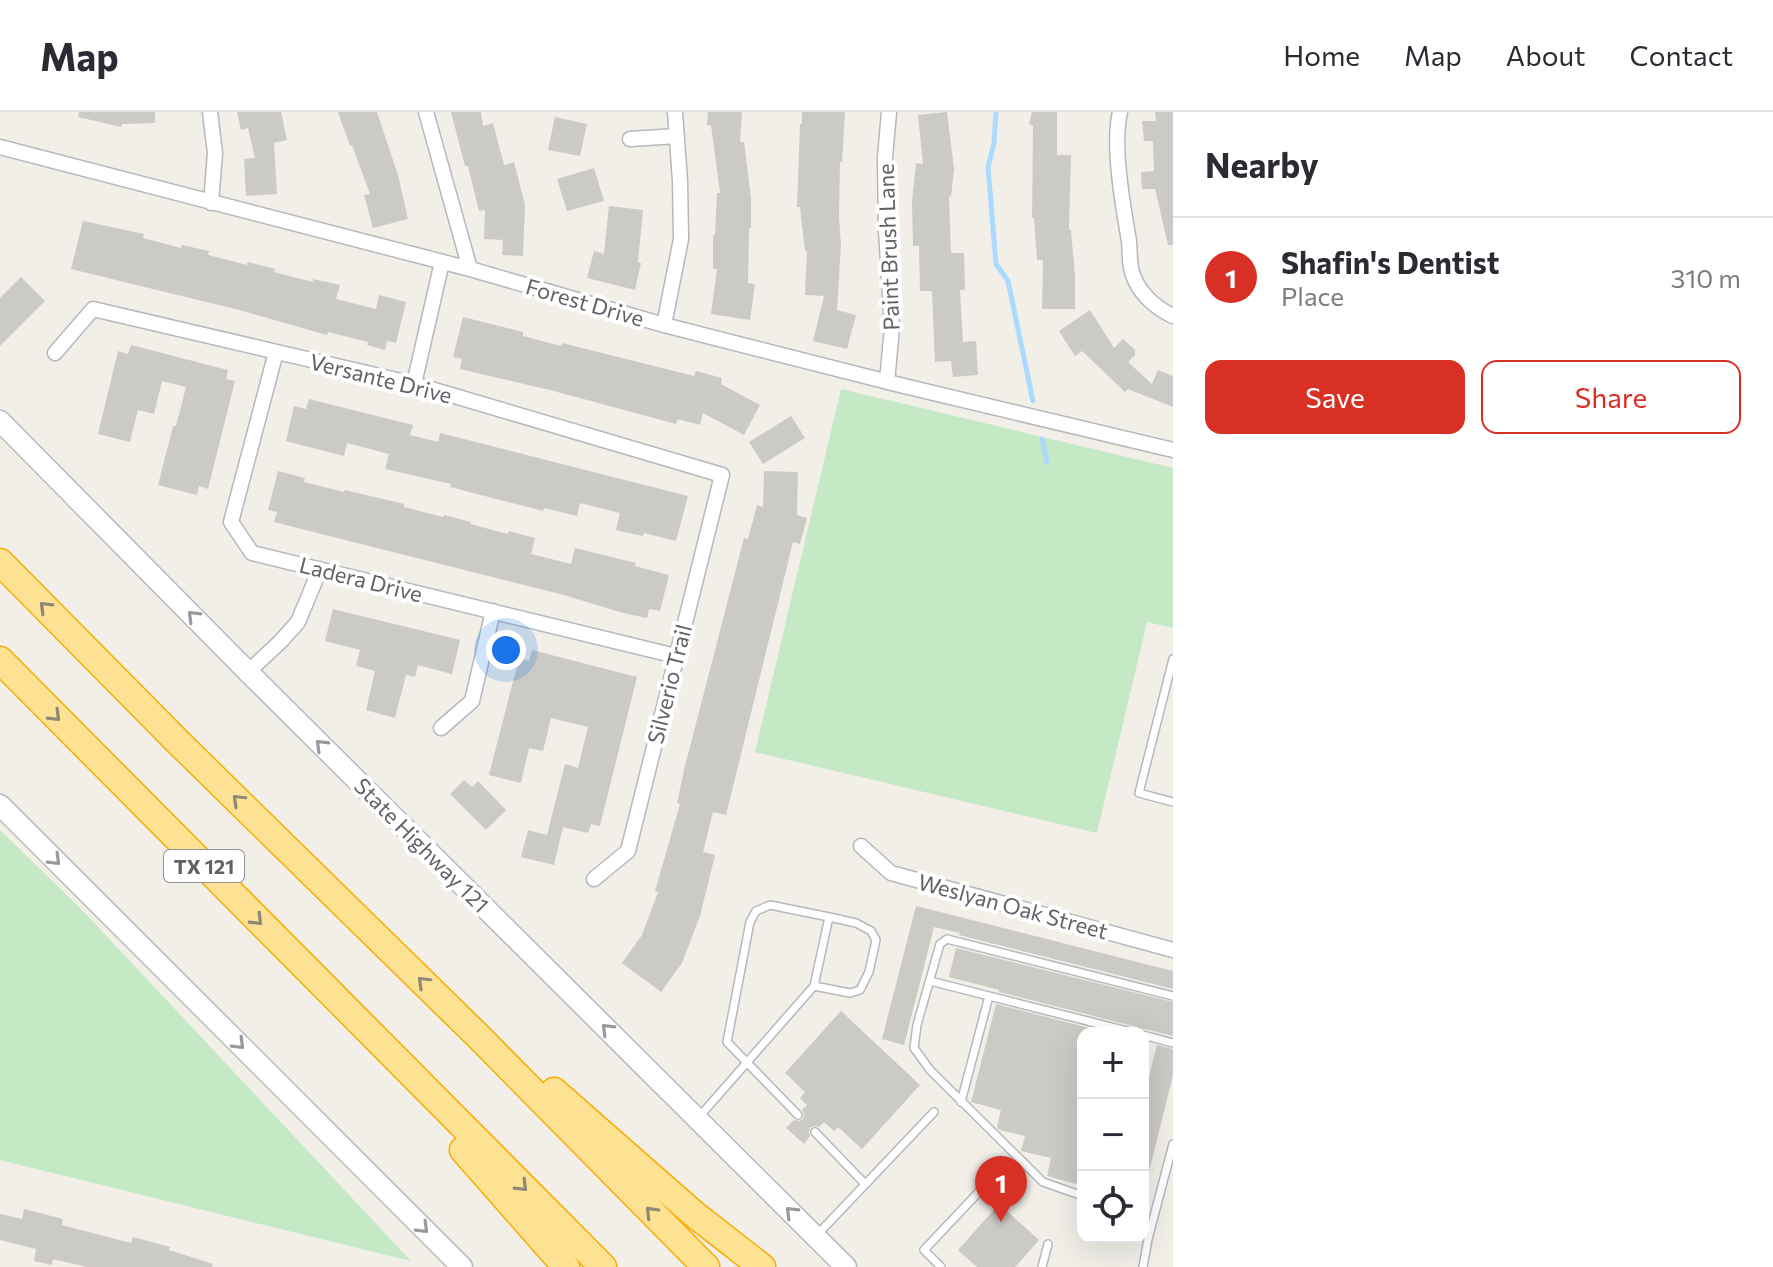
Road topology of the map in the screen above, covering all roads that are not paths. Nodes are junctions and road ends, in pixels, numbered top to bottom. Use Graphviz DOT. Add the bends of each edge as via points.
graph roads {
  1 [pos="210,112"];
  2 [pos="426,112"];
  3 [pos="675,112"];
  4 [pos="889,112"];
  5 [pos="1120,112"];
  6 [pos="677,136"];
  7 [pos="630,139"];
  8 [pos="0,147"];
  9 [pos="211,203"];
  10 [pos="442,262"];
  11 [pos="470,269"];
  12 [pos="1173,316"];
  13 [pos="664,325"];
  14 [pos="276,352"];
  15 [pos="55,353"];
  16 [pos="887,382"];
  17 [pos="414,384"];
  18 [pos="0,421"];
  19 [pos="1173,450"];
  20 [pos="722,475"];
  21 [pos="0,562"];
  22 [pos="320,569"];
  23 [pos="493,611"];
  24 [pos="676,656"];
  25 [pos="1173,659"];
  26 [pos="0,660"];
  27 [pos="248,672"];
  28 [pos="441,728"];
  29 [pos="1173,802"];
  30 [pos="0,805"];
  31 [pos="861,846"];
  32 [pos="594,879"];
  33 [pos="829,917"];
  34 [pos="1173,950"];
  35 [pos="930,981"];
  36 [pos="814,986"];
  37 [pos="989,996"];
  38 [pos="1173,996"];
  39 [pos="1111,1027"];
  40 [pos="479,1037"];
  41 [pos="1149,1037"];
  42 [pos="1173,1043"];
  43 [pos="746,1063"];
  44 [pos="407,1072"];
  45 [pos="961,1102"];
  46 [pos="934,1112"];
  47 [pos="798,1115"];
  48 [pos="697,1118"];
  49 [pos="815,1132"];
  50 [pos="1173,1144"];
  51 [pos="993,1177"];
  52 [pos="865,1184"];
  53 [pos="1077,1194"];
  54 [pos="1149,1227"];
  55 [pos="816,1236"];
  56 [pos="1145,1243"];
  57 [pos="1048,1244"];
  58 [pos="462,1267"];
  59 [pos="566,1267"];
  60 [pos="603,1267"];
  61 [pos="706,1267"];
  62 [pos="762,1267"];
  63 [pos="846,1267"];
  64 [pos="941,1267"];
  65 [pos="1042,1267"];
  66 [pos="1143,1267"];
  1 -- 9 [label="street" via="215,153"];
  2 -- 11 [label="street"];
  3 -- 6 [label="street"];
  4 -- 16 [label="street, Paint Brush Lane" via="886,231 892,327"];
  5 -- 12 [label="street" via="1118,139 1132,272 1143,294"];
  6 -- 7 [label="street"];
  6 -- 13 [label="street" via="681,239"];
  8 -- 9 [label="street, Forest Drive"];
  9 -- 10 [label="street, Forest Drive"];
  10 -- 11 [label="street, Forest Drive"];
  10 -- 17 [label="street"];
  11 -- 13 [label="street, Forest Drive"];
  13 -- 16 [label="street, Forest Drive"];
  14 -- 15 [label="street, Versante Drive" via="93,309"];
  14 -- 17 [label="street, Versante Drive"];
  14 -- 22 [label="street, Ladera Drive" via="231,522 252,553"];
  16 -- 19 [label="street, Forest Drive"];
  17 -- 20 [label="street, Versante Drive"];
  27 -- 18 [label="main road, State Highway 121, one-way"];
  20 -- 24 [label="street, Silverio Trail"];
  40 -- 21 [label="highway, TX 121, one-way"];
  22 -- 23 [label="street, Ladera Drive"];
  22 -- 27 [label="street" via="298,622"];
  23 -- 24 [label="street, Ladera Drive"];
  23 -- 28 [label="street" via="472,701"];
  24 -- 32 [label="street, Silverio Trail" via="628,851"];
  25 -- 29 [label="lane" via="1139,793"];
  26 -- 44 [label="highway, TX 121, one-way"];
  48 -- 27 [label="main road, State Highway 121, one-way"];
  30 -- 58 [label="main road, one-way"];
  31 -- 34 [label="street, Weslyan Oak Street" via="891,873"];
  33 -- 36 [label="lane"];
  33 -- 36 [label="lane" via="856,923 876,940 860,990"];
  33 -- 43 [label="lane" via="770,905 756,911 727,1042"];
  35 -- 37 [label="lane"];
  35 -- 38 [label="lane" via="940,944 947,939"];
  35 -- 45 [label="lane" via="914,1048"];
  36 -- 43 [label="lane"];
  37 -- 39 [label="lane"];
  37 -- 45 [label="lane"];
  61 -- 40 [label="highway, TX 121, one-way"];
  40 -- 62 [label="highway" via="532,1072"];
  41 -- 42 [label="lane"];
  43 -- 47 [label="lane"];
  43 -- 48 [label="lane"];
  44 -- 59 [label="highway" via="441,1125"];
  44 -- 60 [label="highway, TX 121, one-way"];
  45 -- 53 [label="lane" via="1043,1182"];
  46 -- 52 [label="lane"];
  55 -- 48 [label="main road, State Highway 121, one-way"];
  49 -- 52 [label="lane"];
  50 -- 54 [label="lane"];
  51 -- 64 [label="lane" via="924,1250"];
  52 -- 55 [label="lane"];
  55 -- 63 [label="main road, State Highway 121"];
  56 -- 66 [label="lane"];
  57 -- 65 [label="lane"];
}
